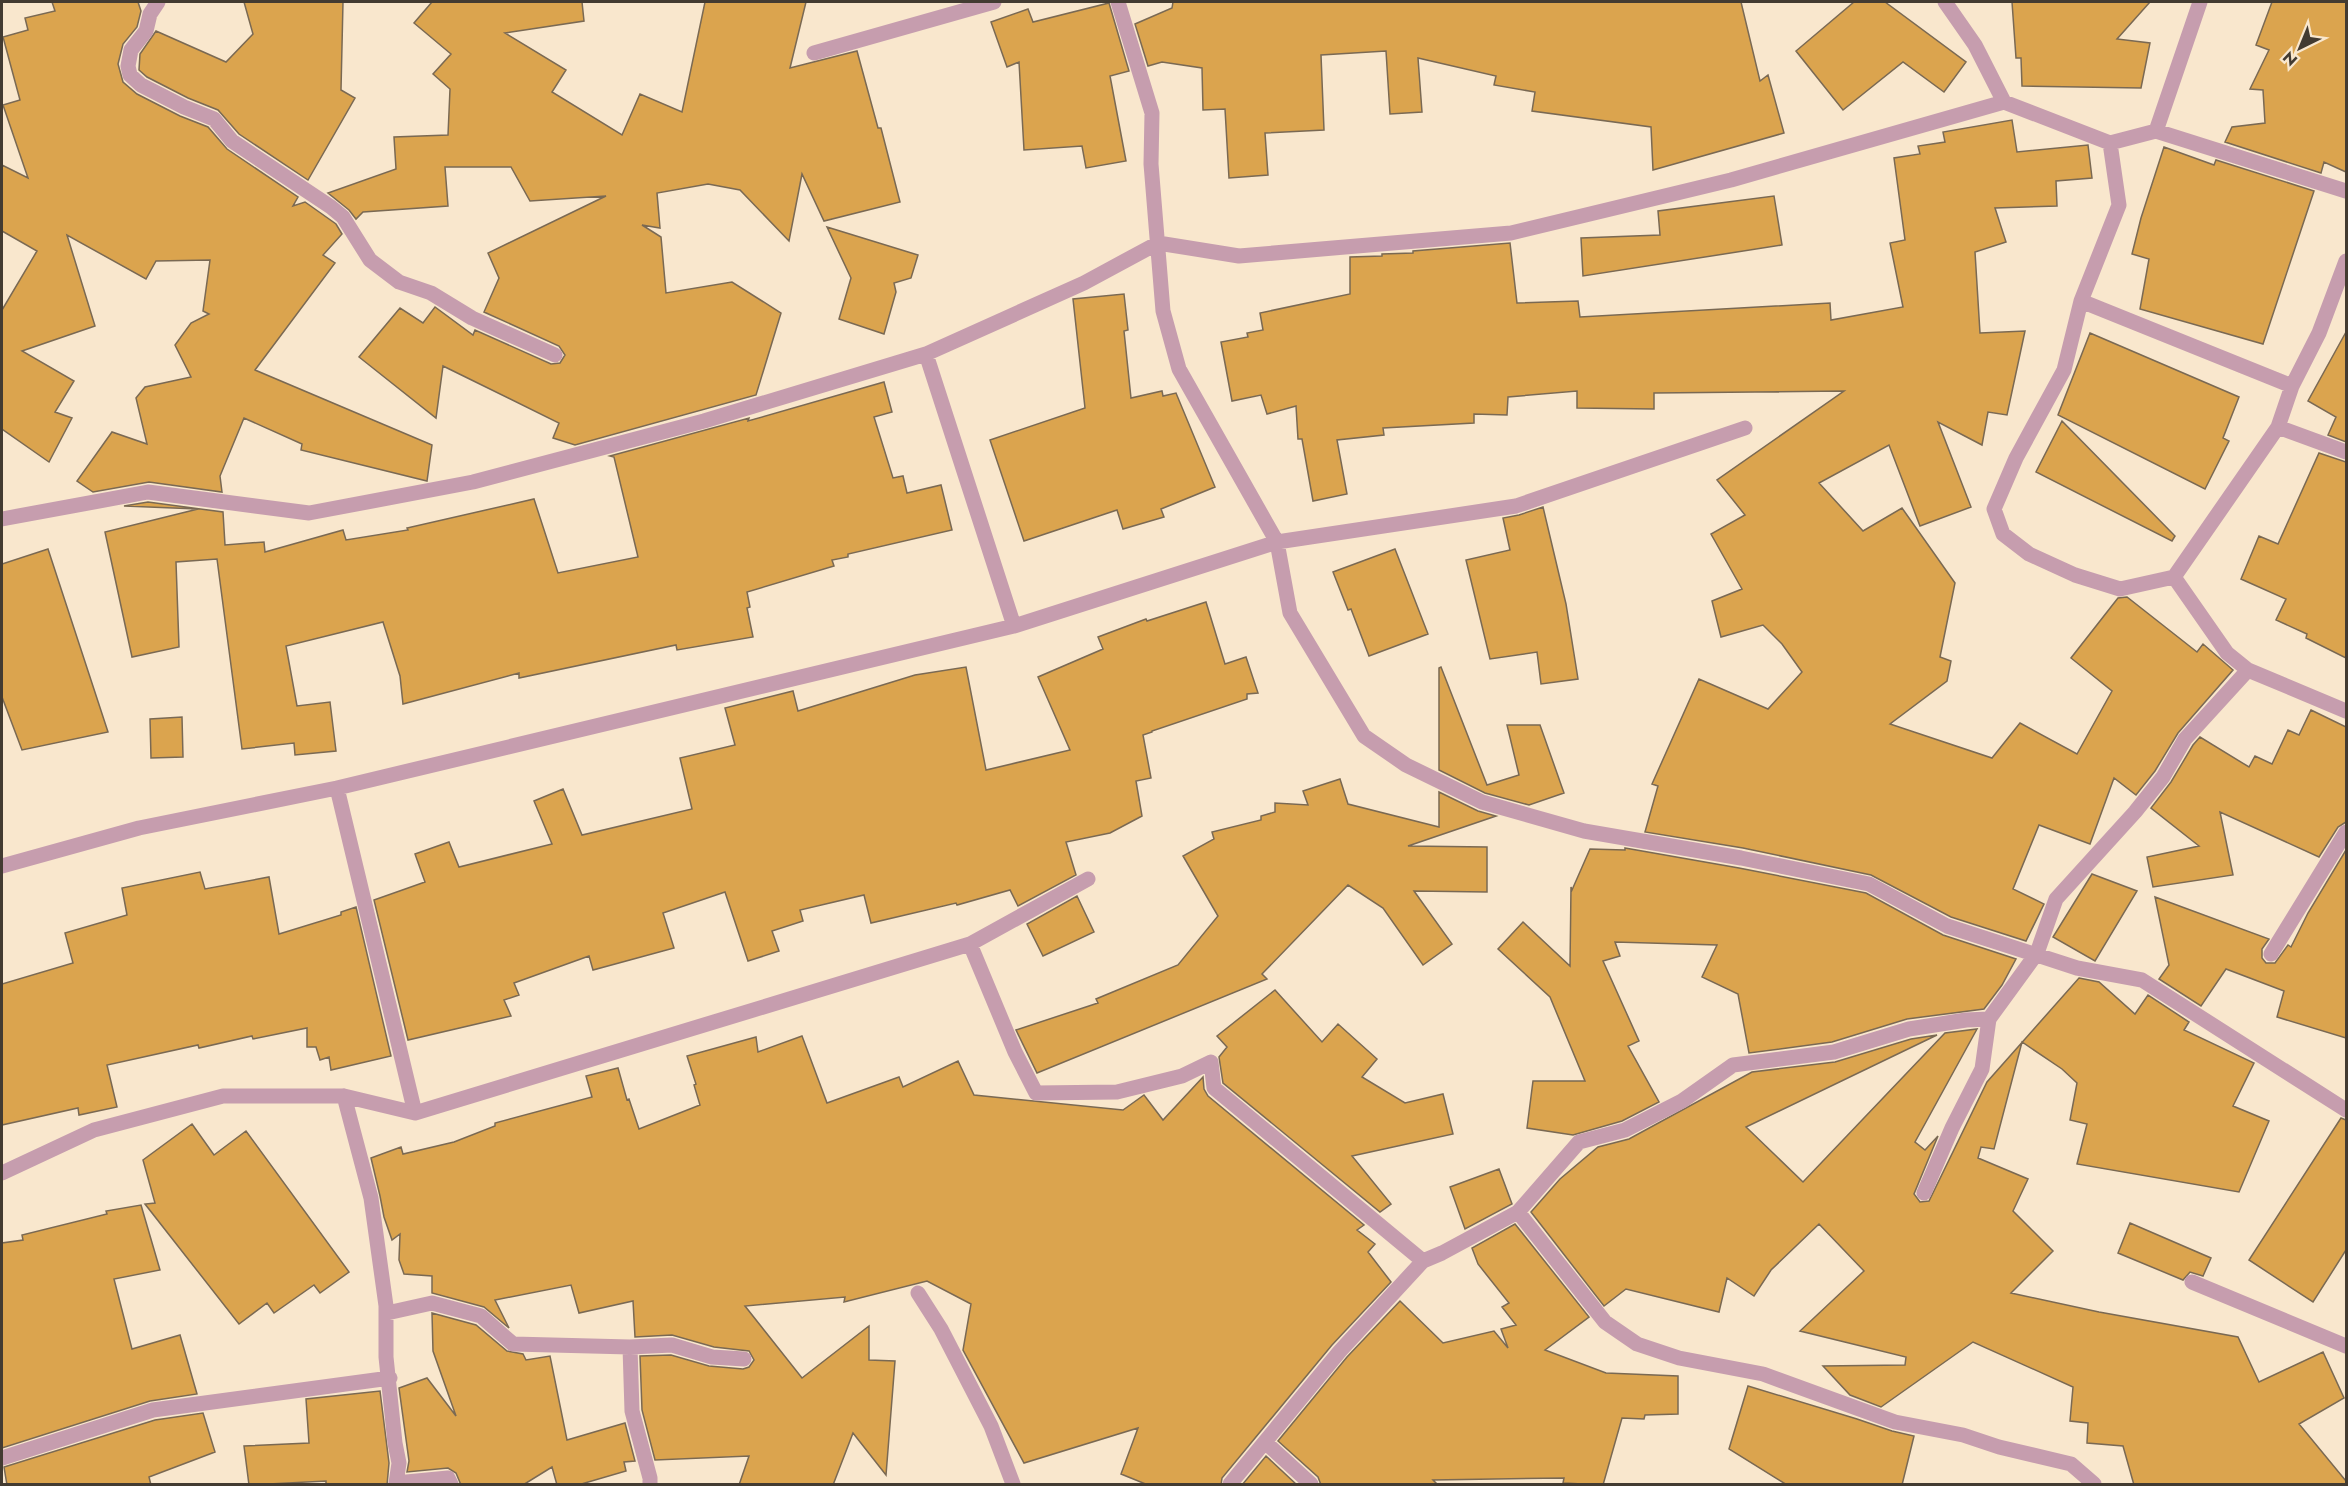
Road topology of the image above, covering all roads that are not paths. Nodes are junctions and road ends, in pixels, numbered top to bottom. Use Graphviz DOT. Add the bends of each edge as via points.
graph roads {
  1 [pos="158,2"];
  2 [pos="994,2"];
  3 [pos="1118,2"];
  4 [pos="1945,2"];
  5 [pos="2200,2"];
  6 [pos="814,52"];
  7 [pos="2004,102"];
  8 [pos="2156,131"];
  9 [pos="2110,143"];
  10 [pos="2346,191"];
  11 [pos="1158,243"];
  12 [pos="2346,261"];
  13 [pos="2081,301"];
  14 [pos="926,354"];
  15 [pos="555,355"];
  16 [pos="2292,386"];
  17 [pos="2278,427"];
  18 [pos="1745,428"];
  19 [pos="2346,452"];
  20 [pos="2,519"];
  21 [pos="1277,542"];
  22 [pos="2174,577"];
  23 [pos="1014,626"];
  24 [pos="2247,670"];
  25 [pos="2346,711"];
  26 [pos="337,788"];
  27 [pos="2346,832"];
  28 [pos="2,866"];
  29 [pos="1088,879"];
  30 [pos="970,944"];
  31 [pos="2037,953"];
  32 [pos="2271,954"];
  33 [pos="1989,1019"];
  34 [pos="344,1096"];
  35 [pos="2346,1110"];
  36 [pos="415,1113"];
  37 [pos="2,1173"];
  38 [pos="1924,1193"];
  39 [pos="1518,1212"];
  40 [pos="1423,1261"];
  41 [pos="2192,1282"];
  42 [pos="918,1293"];
  43 [pos="386,1306"];
  44 [pos="2346,1346"];
  45 [pos="630,1347"];
  46 [pos="744,1359"];
  47 [pos="390,1378"];
  48 [pos="1265,1442"];
  49 [pos="2,1458"];
  50 [pos="394,1484"];
  51 [pos="451,1485"];
  52 [pos="650,1485"];
  53 [pos="1013,1485"];
  54 [pos="1230,1485"];
  55 [pos="1311,1485"];
  56 [pos="2094,1485"];
  1 -- 15 [label="street" via="146,31 130,50 130,75 141,85 214,119 232,141 331,207 343,217 370,260 399,282 431,293 472,318"];
  2 -- 6 [label="street"];
  3 -- 11 [label="street" via="1152,113 1151,164"];
  4 -- 7 [label="street" via="1975,45"];
  5 -- 8 [label="street"];
  7 -- 9 [label="street"];
  7 -- 11 [label="street" via="1731,180 1511,233 1239,256"];
  8 -- 9 [label="street"];
  8 -- 10 [label="street"];
  9 -- 13 [label="street" via="2119,205"];
  11 -- 14 [label="street" via="1084,283"];
  11 -- 21 [label="street" via="1163,311 1179,369"];
  12 -- 16 [label="street" via="2319,333"];
  13 -- 16 [label="street"];
  13 -- 22 [label="street" via="2064,370 2016,458 1994,509 2003,534 2029,554 2074,575 2120,589"];
  14 -- 20 [label="street" via="704,421 473,482 309,513 148,492"];
  14 -- 23 [label="street"];
  16 -- 17 [label="street"];
  17 -- 19 [label="street"];
  17 -- 22 [label="street"];
  18 -- 21 [label="street" via="1516,506"];
  21 -- 23 [label="street"];
  21 -- 31 [label="street" via="1290,613 1364,736 1406,765 1482,802 1584,831 1869,884 1947,926"];
  22 -- 24 [label="street" via="2227,653"];
  23 -- 26 [label="street"];
  24 -- 25 [label="street"];
  24 -- 31 [label="street" via="2186,739 2135,812 2056,899"];
  26 -- 28 [label="street" via="139,828"];
  26 -- 36 [label="street"];
  27 -- 32 [label="street"];
  29 -- 30 [label="street"];
  30 -- 36 [label="street"];
  30 -- 40 [label="street" via="1036,1093 1117,1092 1182,1076 1211,1062 1215,1088"];
  31 -- 33 [label="street"];
  31 -- 35 [label="street" via="2077,968 2142,980"];
  33 -- 38 [label="street" via="1982,1069"];
  33 -- 39 [label="street" via="1909,1029 1834,1052 1733,1065 1682,1101 1625,1130 1579,1142"];
  34 -- 36 [label="street"];
  34 -- 37 [label="street" via="223,1096 94,1130"];
  34 -- 43 [label="street" via="371,1198"];
  39 -- 40 [label="street"];
  39 -- 56 [label="street" via="1605,1322 1637,1344 1679,1358 1763,1374 1895,1422 1963,1435 2071,1464"];
  40 -- 48 [label="street" via="1340,1351"];
  41 -- 44 [label="street"];
  42 -- 53 [label="street" via="991,1426"];
  43 -- 45 [label="street" via="387,1313 432,1303 481,1316 513,1344"];
  43 -- 47 [label="street"];
  45 -- 46 [label="street" via="672,1345 712,1357"];
  45 -- 52 [label="street" via="632,1411"];
  47 -- 49 [label="street" via="153,1410"];
  47 -- 50 [label="street" via="399,1463"];
  48 -- 54 [label="street"];
  48 -- 55 [label="street"];
  50 -- 51 [label="street" via="448,1479"];
}
